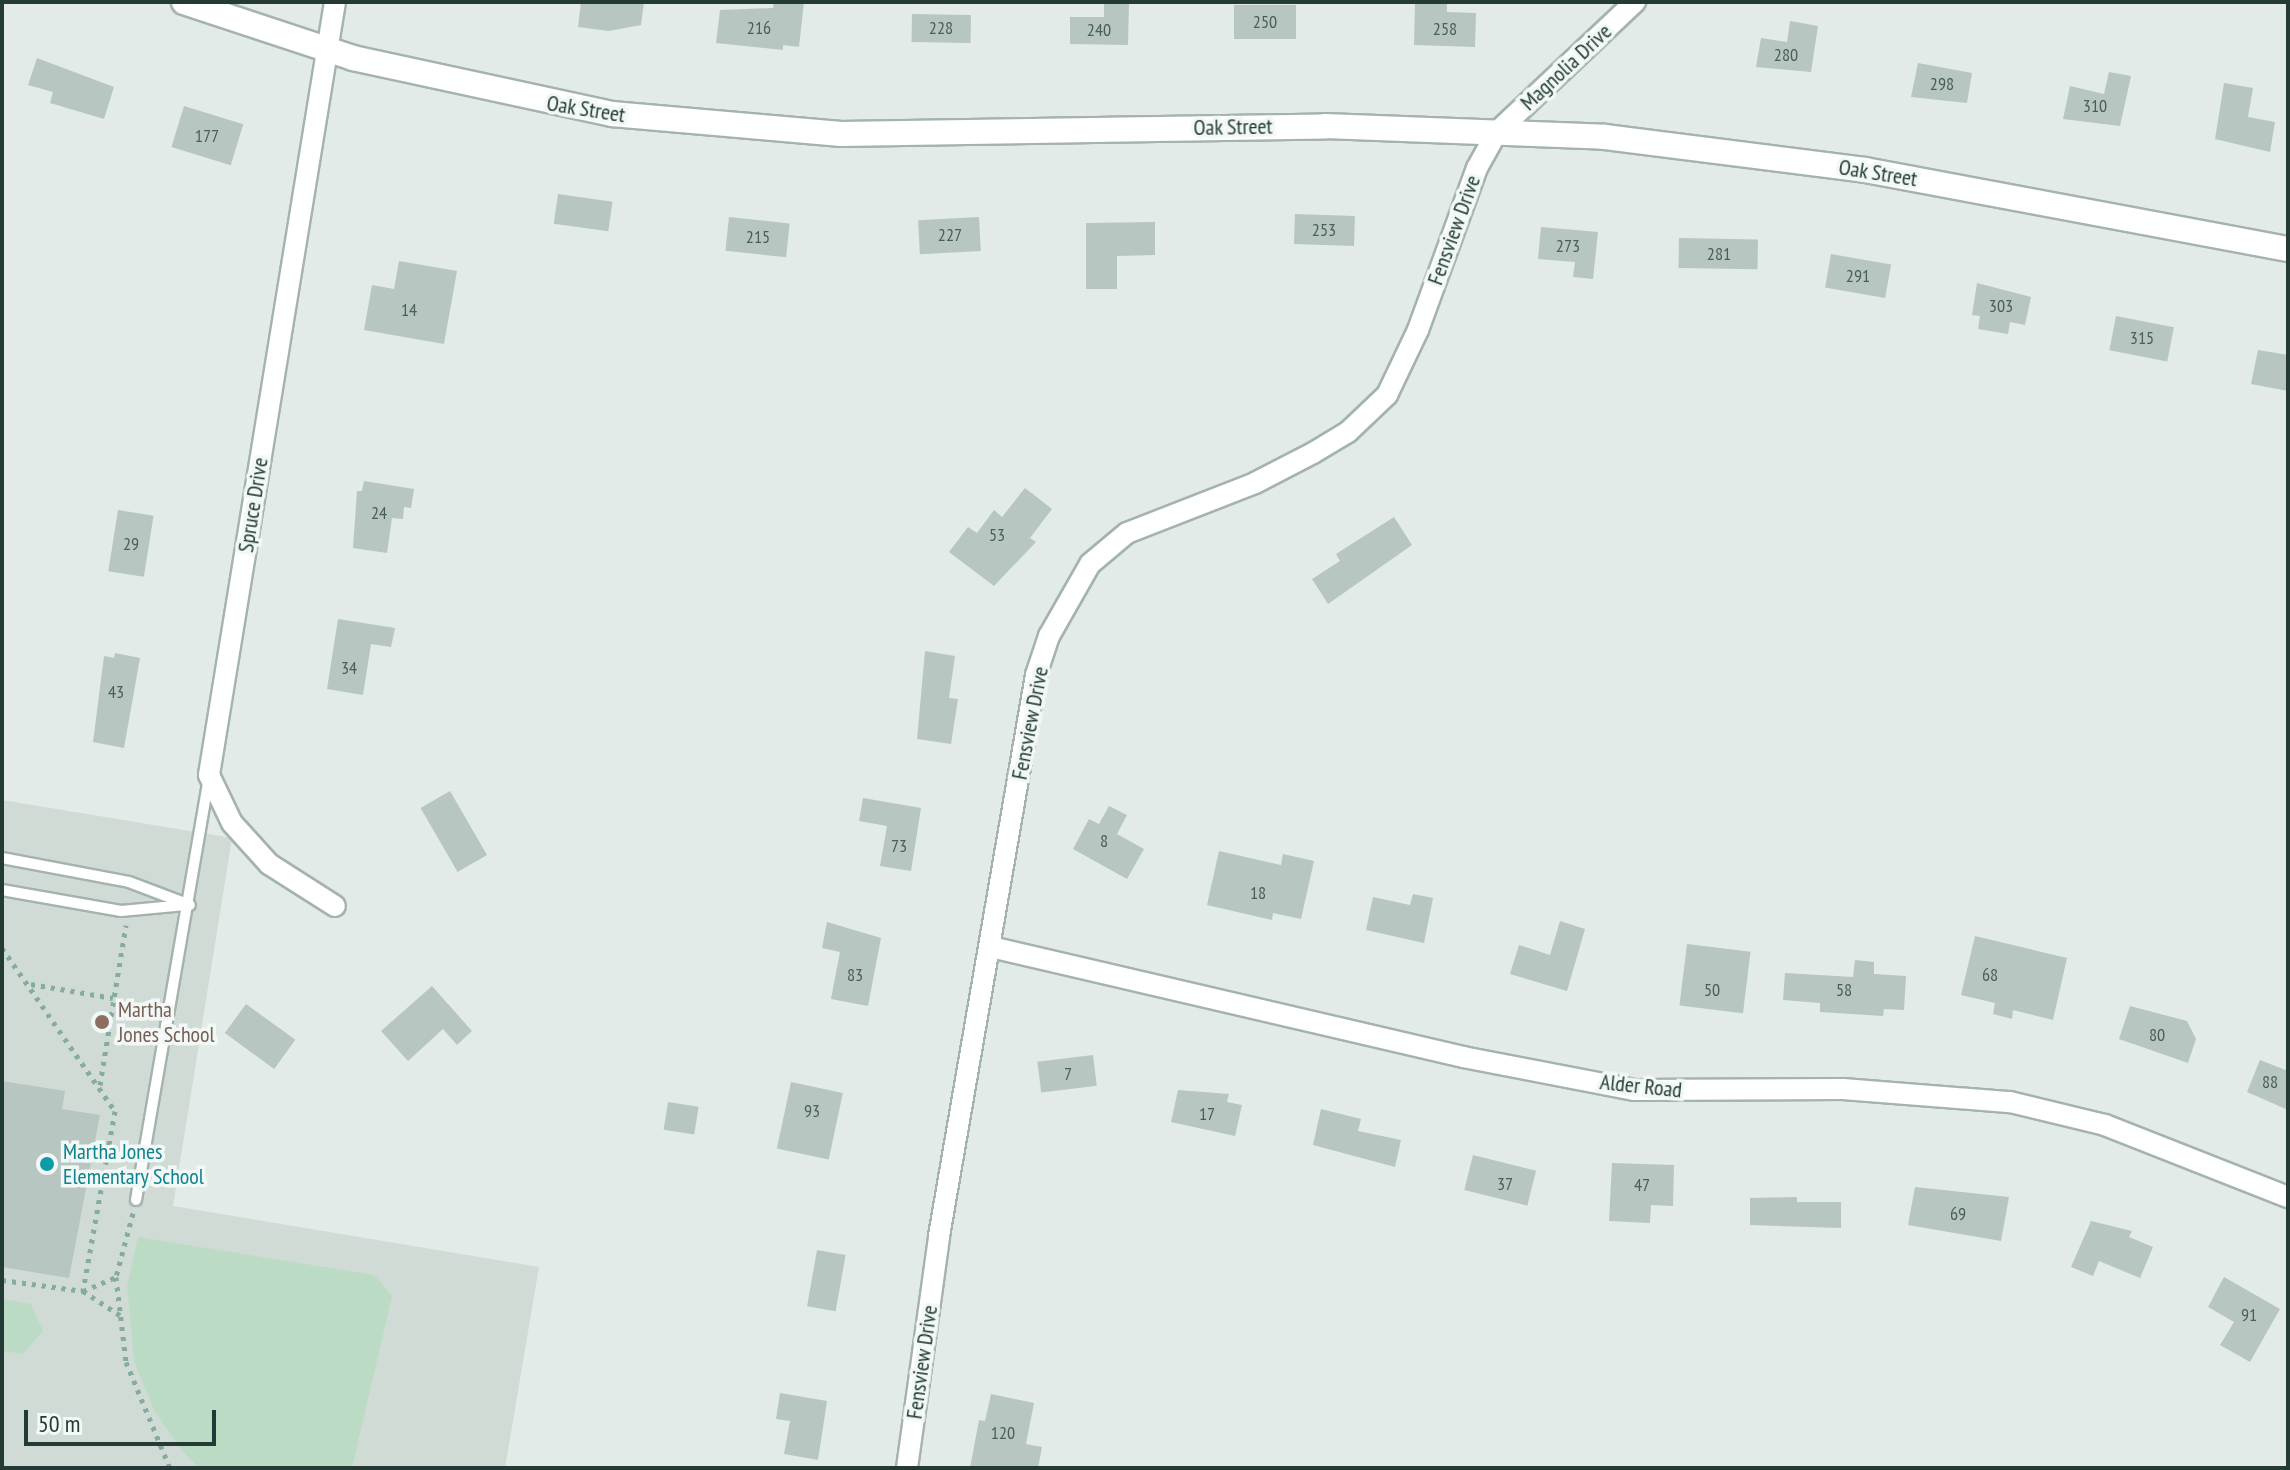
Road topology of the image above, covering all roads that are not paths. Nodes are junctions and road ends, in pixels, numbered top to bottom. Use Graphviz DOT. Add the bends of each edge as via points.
graph roads {
  1 [pos="184,2"];
  2 [pos="335,2"];
  3 [pos="1635,2"];
  4 [pos="327,50"];
  5 [pos="1497,132"];
  6 [pos="2288,249"];
  7 [pos="209,775"];
  8 [pos="2,858"];
  9 [pos="2,890"];
  10 [pos="190,905"];
  11 [pos="335,906"];
  12 [pos="991,947"];
  13 [pos="2288,1197"];
  14 [pos="136,1200"];
  15 [pos="907,1468"];
  1 -- 4 [label="street, Oak Street"];
  2 -- 4 [label="street, Spruce Drive"];
  3 -- 5 [label="street, Magnolia Drive"];
  4 -- 5 [label="street, Oak Street" via="469,88 586,110 789,133 1325,126"];
  4 -- 7 [label="street, Spruce Drive"];
  5 -- 6 [label="street, Oak Street" via="1605,137 1865,170"];
  5 -- 12 [label="street, Fensview Drive" via="1477,168 1418,330 1387,395 1348,432 1313,453 1255,483 1127,533 1090,564 1049,636 1036,675"];
  7 -- 10 [label="lane"];
  7 -- 11 [label="street" via="232,823 269,864"];
  8 -- 10 [label="lane" via="129,882"];
  9 -- 10 [label="lane" via="121,911"];
  10 -- 14 [label="lane"];
  12 -- 13 [label="street, Alder Road" via="1463,1057 1634,1090 1843,1089 2010,1102 2105,1125"];
  12 -- 15 [label="street, Fensview Drive" via="939,1236"];
}
